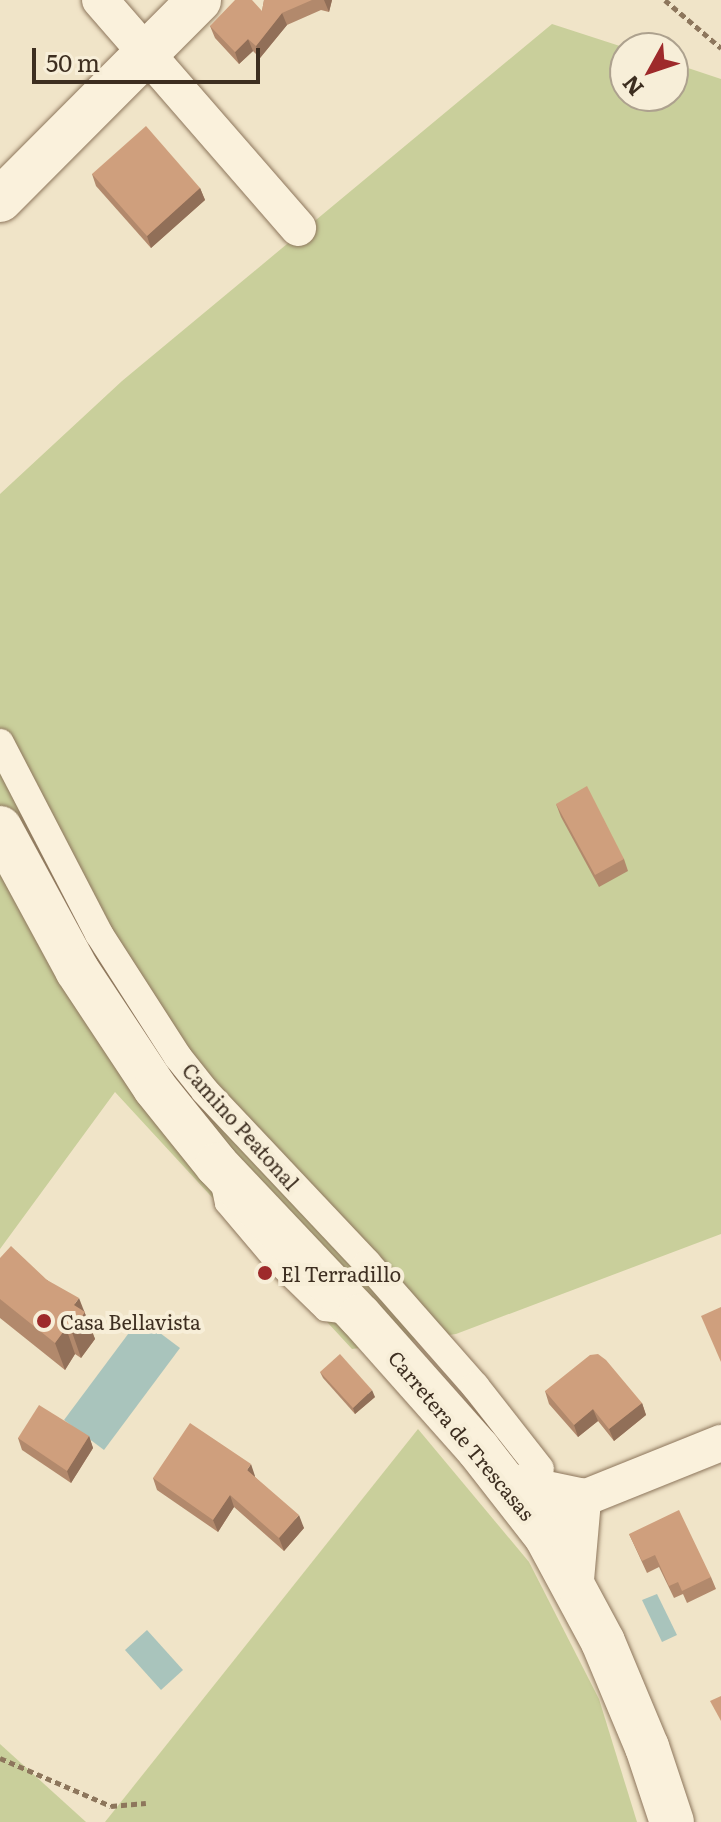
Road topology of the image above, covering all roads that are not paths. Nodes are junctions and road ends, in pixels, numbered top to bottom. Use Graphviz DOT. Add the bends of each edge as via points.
graph roads {
  1 [pos="100,0"];
  2 [pos="199,0"];
  3 [pos="146,55"];
  4 [pos="0,200"];
  5 [pos="298,228"];
  6 [pos="0,743"];
  7 [pos="0,828"];
  8 [pos="717,1455"];
  9 [pos="524,1477"];
  10 [pos="579,1500"];
  11 [pos="572,1580"];
  12 [pos="672,1822"];
  1 -- 3 [label="street"];
  2 -- 3 [label="street"];
  3 -- 4 [label="street"];
  3 -- 5 [label="street"];
  6 -- 9 [label="street, Camino Peatonal" via="105,945 178,1057 475,1386"];
  7 -- 9 [label="street, Carretera de Trescasas" via="121,1041 217,1165"];
  8 -- 10 [label="street"];
  9 -- 10 [label="street"];
  9 -- 11 [label="street, Carretera de Trescasas"];
  10 -- 11 [label="street"];
  11 -- 12 [label="street, Carretera de Trescasas" via="647,1747"];
}
